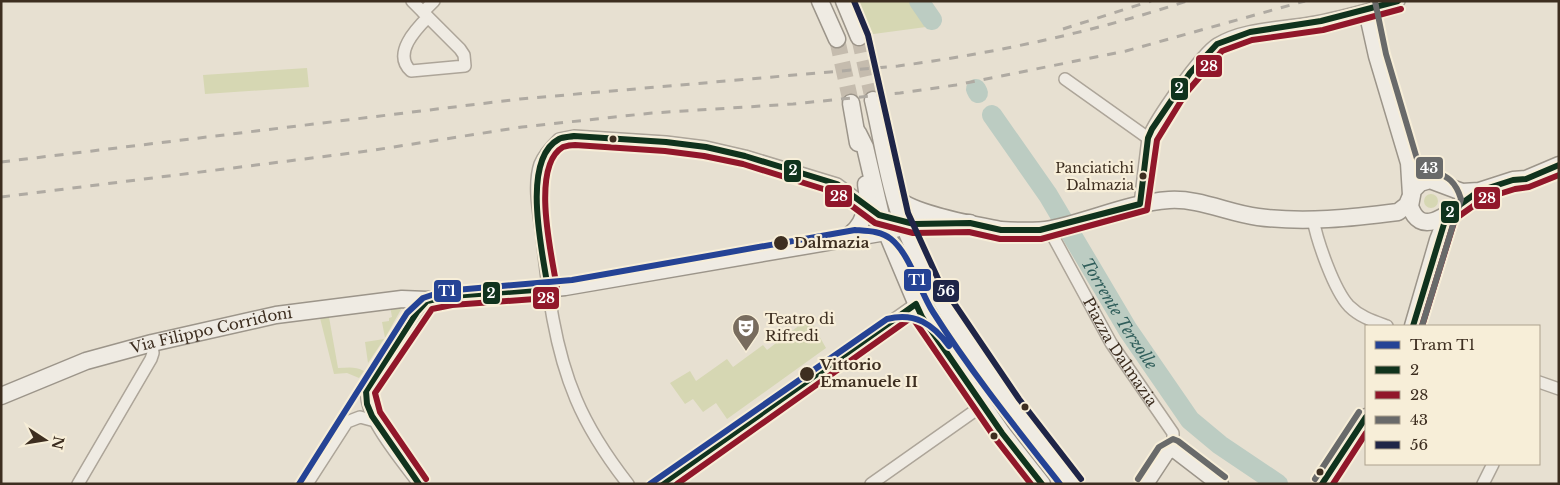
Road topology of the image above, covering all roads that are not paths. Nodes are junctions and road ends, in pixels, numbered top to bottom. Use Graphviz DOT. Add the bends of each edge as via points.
graph roads {
  1 [pos="412,1"];
  2 [pos="434,1"];
  3 [pos="820,1"];
  4 [pos="844,1"];
  5 [pos="1398,1"];
  6 [pos="426,15"];
  7 [pos="1369,20"];
  8 [pos="858,37"];
  9 [pos="837,39"];
  10 [pos="1065,79"];
  11 [pos="873,100"];
  12 [pos="851,103"];
  13 [pos="1148,138"];
  14 [pos="1409,163"];
  15 [pos="1552,167"];
  16 [pos="868,177"];
  17 [pos="1430,180"];
  18 [pos="1447,187"];
  19 [pos="1479,191"];
  20 [pos="895,196"];
  21 [pos="1410,196"];
  22 [pos="1140,204"];
  23 [pos="867,206"];
  24 [pos="1447,214"];
  25 [pos="1313,219"];
  26 [pos="1432,222"];
  27 [pos="883,224"];
  28 [pos="907,224"];
  29 [pos="970,224"];
  30 [pos="1052,228"];
  31 [pos="840,239"];
  32 [pos="1438,239"];
  33 [pos="548,289"];
  34 [pos="934,291"];
  35 [pos="430,299"];
  36 [pos="916,304"];
  37 [pos="1385,325"];
  38 [pos="1413,325"];
  39 [pos="145,345"];
  40 [pos="1540,382"];
  41 [pos="1559,389"];
  42 [pos="1,396"];
  43 [pos="982,405"];
  44 [pos="1365,419"];
  45 [pos="375,421"];
  46 [pos="1173,448"];
  47 [pos="1493,465"];
  48 [pos="78,484"];
  49 [pos="307,484"];
  50 [pos="419,484"];
  51 [pos="628,484"];
  52 [pos="662,484"];
  53 [pos="871,484"];
  54 [pos="1042,484"];
  55 [pos="1074,484"];
  56 [pos="1145,484"];
  57 [pos="1220,484"];
  58 [pos="1322,484"];
  59 [pos="1483,484"];
  1 -- 6 [label="street"];
  2 -- 6 [label="street"];
  3 -- 9 [label="main road"];
  4 -- 8 [label="main road"];
  5 -- 13 [label="street" via="1339,18 1240,35 1218,43 1170,100"];
  6 -- 6 [label="street" via="408,40 405,55 408,68 411,71 465,66 464,55"];
  7 -- 14 [label="main road"];
  10 -- 13 [label="street"];
  11 -- 20 [label="main road"];
  12 -- 16 [label="main road"];
  13 -- 22 [label="street"];
  14 -- 17 [label="main road"];
  14 -- 21 [label="main road"];
  15 -- 19 [label="main road" via="1526,180 1513,180"];
  16 -- 23 [label="main road"];
  16 -- 27 [label="main road"];
  17 -- 18 [label="main road"];
  17 -- 21 [label="main road" via="1418,184"];
  18 -- 19 [label="main road" via="1462,192"];
  18 -- 24 [label="main road" via="1452,201"];
  19 -- 24 [label="main road"];
  20 -- 28 [label="main road"];
  20 -- 29 [label="main road" via="913,208"];
  21 -- 25 [label="main road" via="1407,205 1398,212"];
  21 -- 26 [label="main road" via="1416,216"];
  22 -- 25 [label="main road" via="1183,200 1250,216"];
  22 -- 30 [label="main road"];
  23 -- 27 [label="street"];
  23 -- 31 [label="main road" via="855,230"];
  23 -- 33 [label="street" via="837,184 706,147 574,136 559,139 541,163 539,176 538,207"];
  24 -- 26 [label="main road"];
  24 -- 32 [label="main road"];
  25 -- 37 [label="street" via="1328,266 1347,304 1359,314"];
  26 -- 32 [label="main road"];
  27 -- 28 [label="main road"];
  27 -- 31 [label="main road"];
  27 -- 36 [label="main road"];
  28 -- 29 [label="main road"];
  28 -- 34 [label="main road"];
  29 -- 30 [label="main road" via="1001,230"];
  30 -- 46 [label="street, Piazza Dalmazia" via="1111,343 1173,433"];
  31 -- 33 [label="main road, Via Filippo Corridoni"];
  32 -- 38 [label="main road"];
  33 -- 35 [label="main road, Via Filippo Corridoni"];
  33 -- 51 [label="street" via="559,350 576,399 598,442"];
  34 -- 36 [label="street"];
  34 -- 55 [label="main road" via="1012,404"];
  35 -- 39 [label="main road, Via Filippo Corridoni" via="402,299 280,315"];
  35 -- 45 [label="street" via="417,312 368,387 367,404"];
  36 -- 43 [label="main road" via="922,318"];
  36 -- 52 [label="street"];
  39 -- 42 [label="main road, Via Filippo Corridoni" via="80,364"];
  39 -- 48 [label="street" via="152,355"];
  40 -- 41 [label="street"];
  43 -- 53 [label="street"];
  43 -- 54 [label="main road"];
  44 -- 58 [label="main road"];
  45 -- 49 [label="street" via="360,418 347,422"];
  45 -- 50 [label="street"];
  46 -- 56 [label="main road" via="1166,452"];
  46 -- 57 [label="main road"];
  47 -- 59 [label="street"];
}
